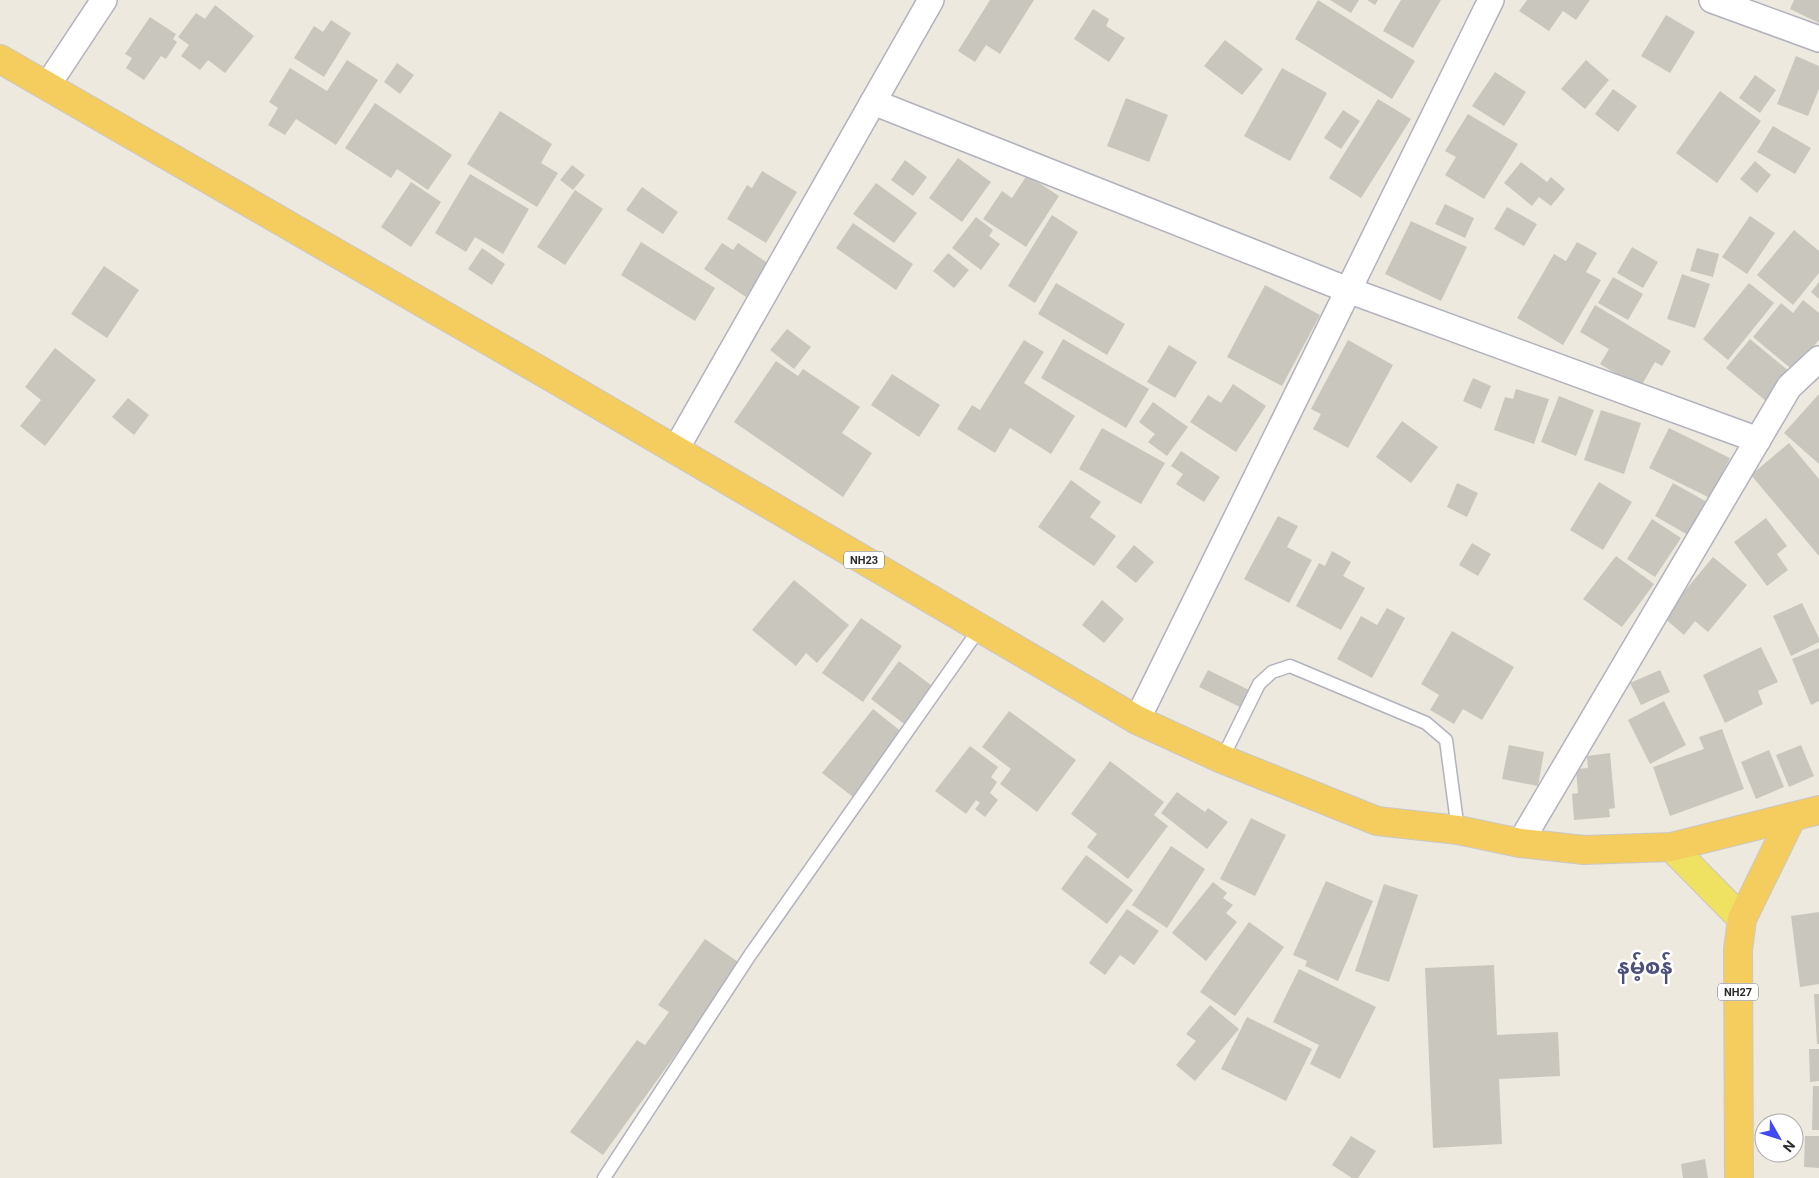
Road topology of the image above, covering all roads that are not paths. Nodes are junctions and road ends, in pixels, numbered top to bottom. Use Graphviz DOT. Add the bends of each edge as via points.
graph roads {
  1 [pos="104,0"];
  2 [pos="931,0"];
  3 [pos="1491,0"];
  4 [pos="1712,0"];
  5 [pos="1819,39"];
  6 [pos="0,58"];
  7 [pos="47,86"];
  8 [pos="873,102"];
  9 [pos="1348,290"];
  10 [pos="1819,359"];
  11 [pos="1758,440"];
  12 [pos="676,450"];
  13 [pos="980,628"];
  14 [pos="1137,720"];
  15 [pos="1222,759"];
  16 [pos="1819,810"];
  17 [pos="1792,817"];
  18 [pos="1458,830"];
  19 [pos="1520,843"];
  20 [pos="1671,847"];
  21 [pos="1742,919"];
  22 [pos="604,1178"];
  23 [pos="1738,1178"];
  1 -- 7 [label="street"];
  2 -- 8 [label="street"];
  3 -- 9 [label="street"];
  4 -- 5 [label="street"];
  6 -- 7 [label="highway, NH23"];
  7 -- 12 [label="highway, NH23"];
  8 -- 9 [label="street"];
  8 -- 12 [label="street"];
  9 -- 11 [label="street"];
  9 -- 14 [label="street"];
  10 -- 11 [label="street" via="1789,387"];
  11 -- 19 [label="street"];
  12 -- 13 [label="highway, NH23"];
  13 -- 14 [label="highway, NH23"];
  13 -- 22 [label="lane" via="750,955"];
  14 -- 15 [label="highway, NH23"];
  15 -- 18 [label="highway, NH23" via="1376,821"];
  15 -- 18 [label="lane" via="1259,684 1272,672 1290,666 1426,723 1446,740"];
  16 -- 17 [label="highway"];
  17 -- 20 [label="highway, NH23"];
  17 -- 21 [label="highway, NH27"];
  18 -- 19 [label="highway, NH23"];
  19 -- 20 [label="highway, NH23" via="1584,850"];
  20 -- 21 [label="main road"];
  21 -- 23 [label="highway, NH27" via="1738,950"];
}
